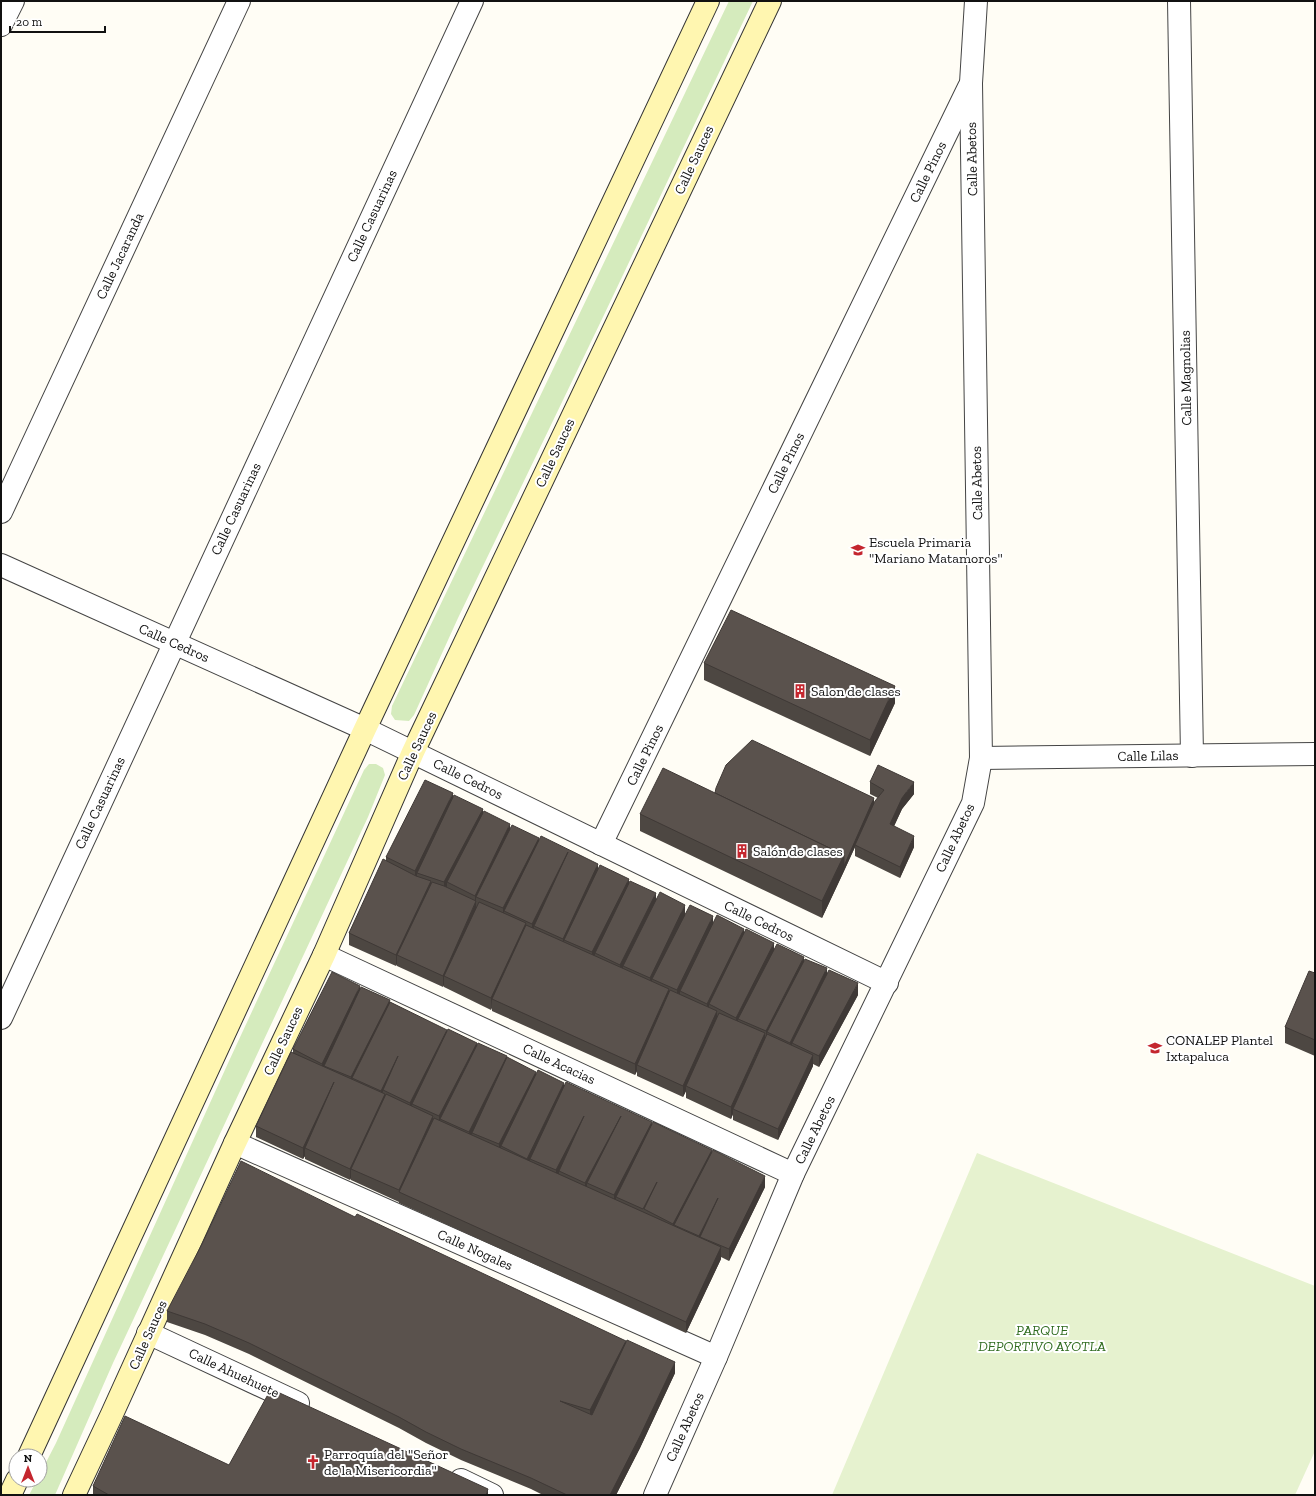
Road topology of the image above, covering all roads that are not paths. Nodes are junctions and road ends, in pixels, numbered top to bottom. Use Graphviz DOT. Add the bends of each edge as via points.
graph roads {
  1 [pos="13,1"];
  2 [pos="239,1"];
  3 [pos="472,1"];
  4 [pos="708,1"];
  5 [pos="770,1"];
  6 [pos="976,1"];
  7 [pos="1180,1"];
  8 [pos="1,26"];
  9 [pos="971,83"];
  10 [pos="1,512"];
  11 [pos="1,565"];
  12 [pos="174,643"];
  13 [pos="365,729"];
  14 [pos="413,752"];
  15 [pos="1315,754"];
  16 [pos="1192,756"];
  17 [pos="981,758"];
  18 [pos="602,844"];
  19 [pos="324,955"];
  20 [pos="887,983"];
  21 [pos="1,1018"];
  22 [pos="235,1143"];
  23 [pos="793,1174"];
  24 [pos="148,1333"];
  25 [pos="716,1357"];
  26 [pos="313,1411"];
  27 [pos="32,1448"];
  28 [pos="442,1471"];
  29 [pos="74,1495"];
  30 [pos="492,1495"];
  31 [pos="655,1495"];
  1 -- 8 [label="street"];
  2 -- 10 [label="street, Calle Jacaranda"];
  3 -- 12 [label="street, Calle Casuarinas"];
  4 -- 13 [label="street"];
  5 -- 14 [label="street, Calle Sauces"];
  6 -- 9 [label="street, Calle Abetos"];
  7 -- 16 [label="street, Calle Magnolias"];
  9 -- 17 [label="street, Calle Abetos"];
  9 -- 18 [label="street, Calle Pinos"];
  11 -- 12 [label="street, Calle Cedros"];
  12 -- 13 [label="street, Calle Cedros"];
  12 -- 21 [label="street, Calle Casuarinas"];
  13 -- 14 [label="street, Calle Cedros"];
  13 -- 27 [label="street"];
  14 -- 18 [label="street, Calle Cedros"];
  14 -- 19 [label="street, Calle Sauces"];
  15 -- 16 [label="street, Calle Lilas"];
  16 -- 17 [label="street, Calle Lilas"];
  17 -- 20 [label="street, Calle Abetos" via="973,803"];
  18 -- 20 [label="street, Calle Cedros"];
  19 -- 22 [label="street, Calle Sauces"];
  19 -- 23 [label="street, Calle Acacias"];
  20 -- 23 [label="street, Calle Abetos"];
  22 -- 24 [label="street, Calle Sauces"];
  22 -- 25 [label="street, Calle Nogales"];
  23 -- 25 [label="street, Calle Abetos"];
  24 -- 26 [label="street, Calle Ahuehuete"];
  24 -- 29 [label="street, Calle Sauces"];
  25 -- 31 [label="street, Calle Abetos"];
  28 -- 30 [label="street"];
}
